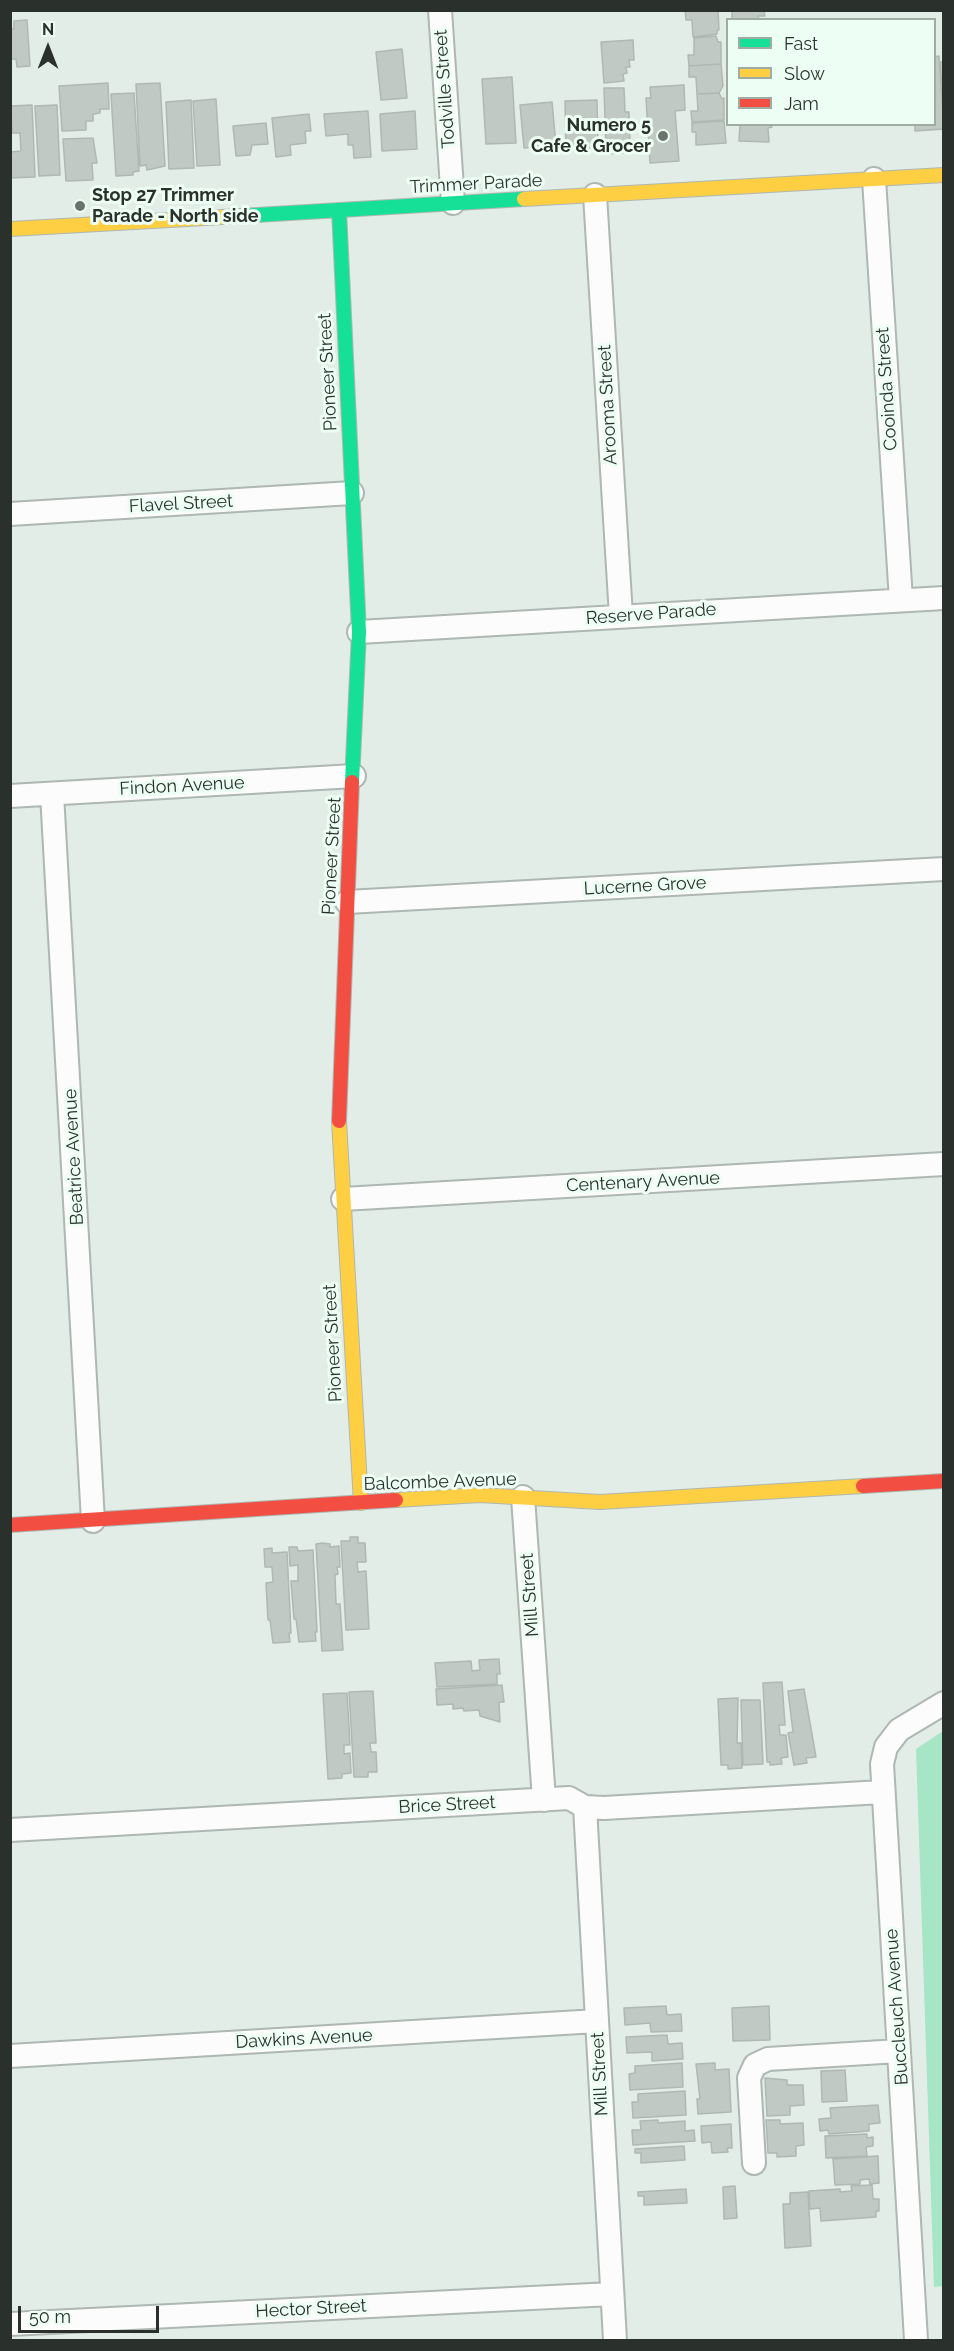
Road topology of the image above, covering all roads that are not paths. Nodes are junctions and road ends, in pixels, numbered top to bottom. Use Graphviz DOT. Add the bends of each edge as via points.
graph roads {
  1 [pos="440,10"];
  2 [pos="944,175"];
  3 [pos="874,179"];
  4 [pos="595,195"];
  5 [pos="453,203"];
  6 [pos="339,210"];
  7 [pos="10,230"];
  8 [pos="352,493"];
  9 [pos="10,514"];
  10 [pos="944,598"];
  11 [pos="901,600"];
  12 [pos="621,616"];
  13 [pos="359,632"];
  14 [pos="354,776"];
  15 [pos="52,794"];
  16 [pos="10,796"];
  17 [pos="944,869"];
  18 [pos="347,902"];
  19 [pos="944,1164"];
  20 [pos="343,1199"];
  21 [pos="944,1481"];
  22 [pos="523,1497"];
  23 [pos="361,1503"];
  24 [pos="93,1521"];
  25 [pos="10,1525"];
  26 [pos="944,1703"];
  27 [pos="882,1792"];
  28 [pos="544,1800"];
  29 [pos="585,1807"];
  30 [pos="10,1830"];
  31 [pos="597,2021"];
  32 [pos="899,2051"];
  33 [pos="10,2056"];
  34 [pos="754,2163"];
  35 [pos="612,2294"];
  36 [pos="10,2324"];
  37 [pos="615,2340"];
  38 [pos="916,2340"];
  1 -- 5 [label="street, Todville Street"];
  2 -- 3 [label="street, Trimmer Parade"];
  3 -- 4 [label="street, Trimmer Parade"];
  3 -- 11 [label="street, Cooinda Street"];
  4 -- 5 [label="street, Trimmer Parade"];
  4 -- 12 [label="street, Arooma Street"];
  5 -- 6 [label="street, Trimmer Parade"];
  6 -- 7 [label="street, Trimmer Parade"];
  6 -- 8 [label="street, Pioneer Street"];
  8 -- 9 [label="street, Flavel Street"];
  8 -- 13 [label="street, Pioneer Street"];
  10 -- 11 [label="street, Reserve Parade"];
  11 -- 12 [label="street, Reserve Parade"];
  12 -- 13 [label="street, Reserve Parade"];
  13 -- 14 [label="street, Pioneer Street"];
  14 -- 15 [label="street, Findon Avenue"];
  14 -- 18 [label="street, Pioneer Street"];
  15 -- 16 [label="street, Findon Avenue"];
  15 -- 24 [label="street, Beatrice Avenue"];
  17 -- 18 [label="street, Lucerne Grove"];
  18 -- 20 [label="street, Pioneer Street" via="338,1110"];
  19 -- 20 [label="street, Centenary Avenue"];
  20 -- 23 [label="street, Pioneer Street"];
  21 -- 22 [label="street, Balcombe Avenue" via="600,1502"];
  22 -- 23 [label="street, Balcombe Avenue" via="480,1495"];
  22 -- 28 [label="street, Mill Street"];
  23 -- 24 [label="street, Balcombe Avenue"];
  24 -- 25 [label="street, Balcombe Avenue"];
  26 -- 27 [label="street, Buccleuch Avenue" via="899,1730 886,1747"];
  27 -- 29 [label="street, Brice Street"];
  27 -- 32 [label="street, Buccleuch Avenue"];
  28 -- 29 [label="street, Brice Street" via="569,1798"];
  28 -- 30 [label="street, Brice Street"];
  29 -- 31 [label="street, Mill Street"];
  31 -- 33 [label="street, Dawkins Avenue"];
  31 -- 35 [label="street, Mill Street"];
  32 -- 34 [label="street" via="768,2059 755,2065 749,2078"];
  32 -- 38 [label="street, Buccleuch Avenue"];
  35 -- 36 [label="street, Hector Street"];
  35 -- 37 [label="street, Mill Street"];
}
